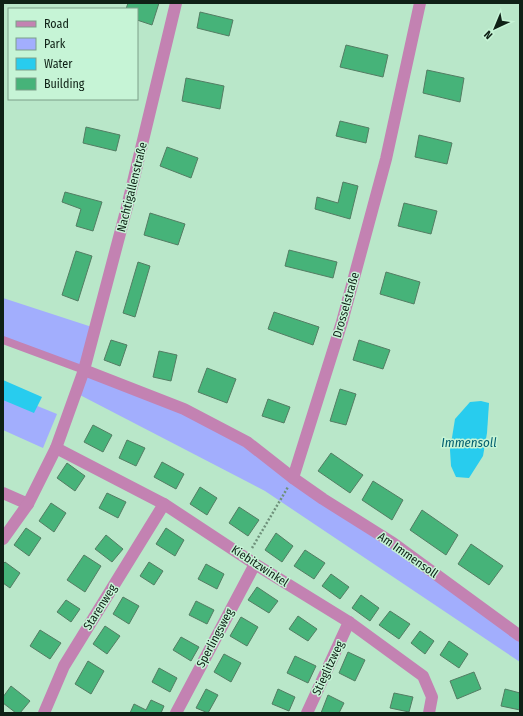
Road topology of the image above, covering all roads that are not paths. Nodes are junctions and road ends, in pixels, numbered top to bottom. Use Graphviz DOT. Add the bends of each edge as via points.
graph roads {
  1 [pos="176,3"];
  2 [pos="420,3"];
  3 [pos="3,340"];
  4 [pos="84,370"];
  5 [pos="56,448"];
  6 [pos="293,478"];
  7 [pos="3,493"];
  8 [pos="28,504"];
  9 [pos="164,504"];
  10 [pos="3,540"];
  11 [pos="251,561"];
  12 [pos="349,622"];
  13 [pos="520,636"];
  14 [pos="44,713"];
  15 [pos="176,713"];
  16 [pos="307,713"];
  17 [pos="429,713"];
  1 -- 4 [label="street, Nachtigallenstraße" via="127,207"];
  2 -- 6 [label="street, Drosselstraße" via="386,159 346,307"];
  3 -- 4 [label="lane"];
  4 -- 5 [label="street, Nachtigallenstraße"];
  4 -- 6 [label="street" via="184,409 247,442"];
  5 -- 8 [label="street, Nachtigallenstraße"];
  5 -- 9 [label="street, Kiebitzwinkel"];
  6 -- 13 [label="street, Am Immensoll" via="393,543"];
  7 -- 8 [label="street"];
  8 -- 10 [label="street, Nachtigallenstraße"];
  9 -- 11 [label="street, Kiebitzwinkel"];
  9 -- 14 [label="street, Starenweg" via="64,666"];
  11 -- 12 [label="street, Kiebitzwinkel"];
  11 -- 15 [label="street, Sperlingsweg"];
  12 -- 16 [label="street, Stieglitzweg"];
  12 -- 17 [label="street, Kiebitzwinkel" via="424,676 432,697"];
}
